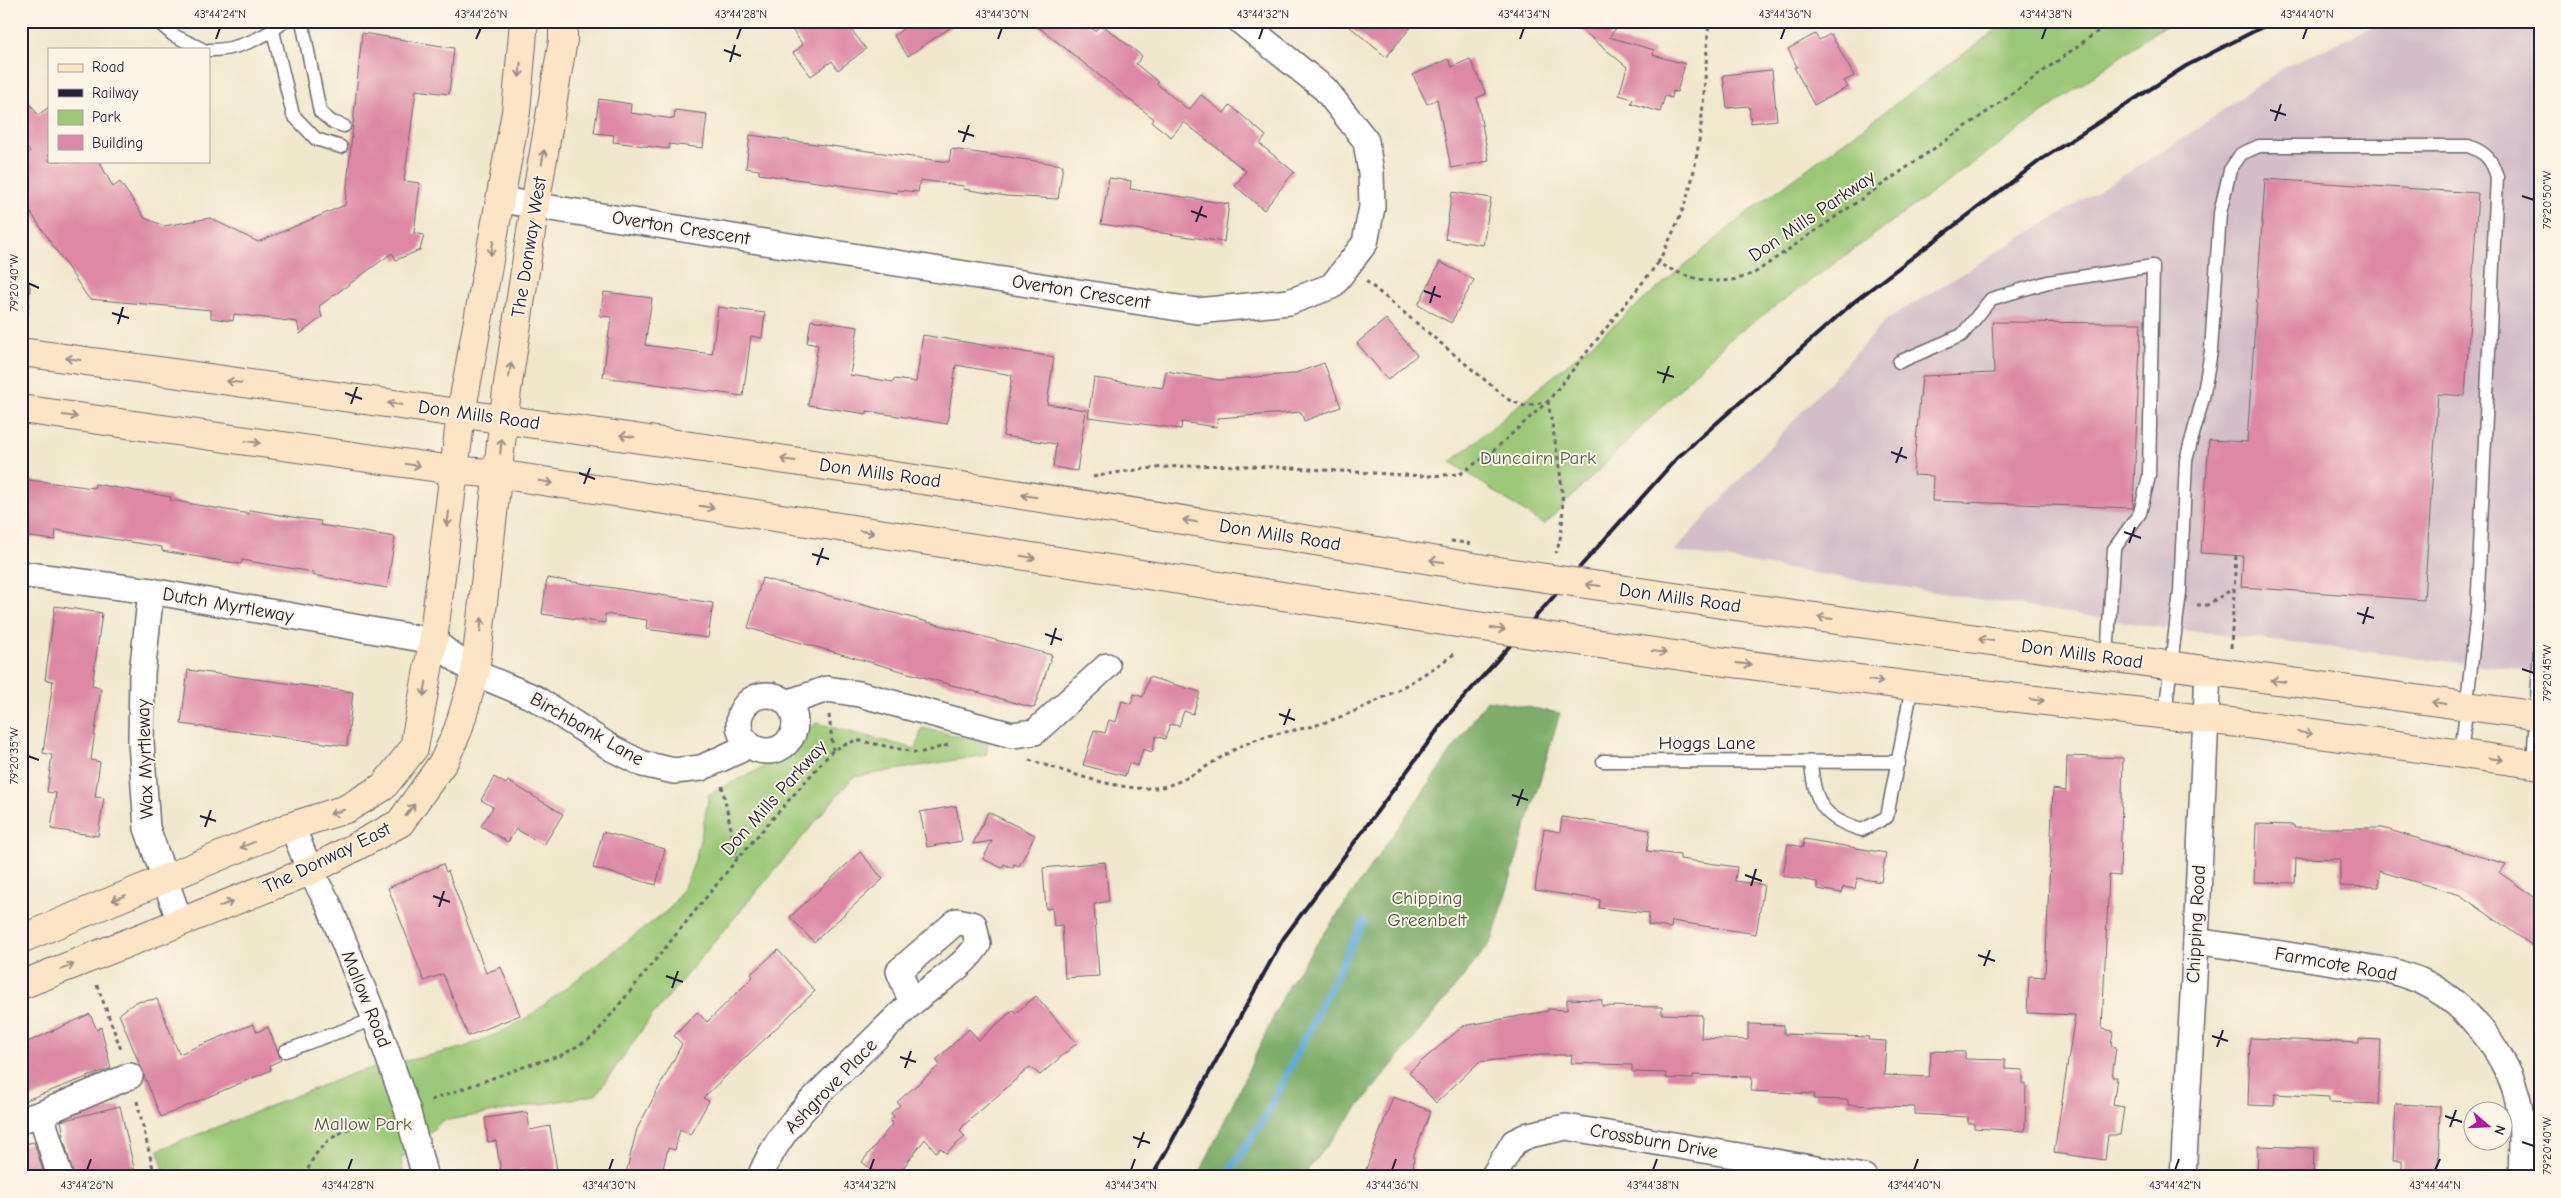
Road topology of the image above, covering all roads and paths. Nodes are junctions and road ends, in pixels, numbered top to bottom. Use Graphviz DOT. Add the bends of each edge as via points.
graph roads {
  1 [pos="157,21"];
  2 [pos="285,21"];
  3 [pos="302,21"];
  4 [pos="524,21"];
  5 [pos="563,21"];
  6 [pos="1240,21"];
  7 [pos="1709,21"];
  8 [pos="2112,21"];
  9 [pos="273,31"];
  10 [pos="200,48"];
  11 [pos="210,50"];
  12 [pos="344,126"];
  13 [pos="341,148"];
  14 [pos="501,200"];
  15 [pos="534,206"];
  16 [pos="1658,263"];
  17 [pos="1348,266"];
  18 [pos="21,281"];
  19 [pos="21,312"];
  20 [pos="21,352"];
  21 [pos="1899,362"];
  22 [pos="1548,401"];
  23 [pos="21,409"];
  24 [pos="460,414"];
  25 [pos="504,418"];
  26 [pos="453,470"];
  27 [pos="498,474"];
  28 [pos="1085,479"];
  29 [pos="2236,555"];
  30 [pos="21,574"];
  31 [pos="2234,588"];
  32 [pos="150,591"];
  33 [pos="2179,604"];
  34 [pos="433,641"];
  35 [pos="2231,648"];
  36 [pos="2540,651"];
  37 [pos="2108,657"];
  38 [pos="1107,666"];
  39 [pos="2172,666"];
  40 [pos="2208,671"];
  41 [pos="475,673"];
  42 [pos="1912,686"];
  43 [pos="827,689"];
  44 [pos="788,703"];
  45 [pos="2467,706"];
  46 [pos="2165,714"];
  47 [pos="2538,716"];
  48 [pos="2205,719"];
  49 [pos="1264,738"];
  50 [pos="747,742"];
  51 [pos="951,745"];
  52 [pos="832,750"];
  53 [pos="2461,755"];
  54 [pos="1022,758"];
  55 [pos="716,761"];
  56 [pos="1603,762"];
  57 [pos="1899,762"];
  58 [pos="1811,763"];
  59 [pos="2536,765"];
  60 [pos="292,826"];
  61 [pos="738,858"];
  62 [pos="310,871"];
  63 [pos="164,880"];
  64 [pos="180,922"];
  65 [pos="21,938"];
  66 [pos="2196,941"];
  67 [pos="21,985"];
  68 [pos="912,1003"];
  69 [pos="375,1018"];
  70 [pos="285,1051"];
  71 [pos="130,1076"];
  72 [pos="407,1109"];
  73 [pos="31,1117"];
  74 [pos="376,1117"];
  75 [pos="60,1177"];
  76 [pos="306,1177"];
  77 [pos="425,1177"];
  78 [pos="760,1177"];
  79 [pos="1493,1177"];
  80 [pos="1864,1177"];
  81 [pos="2183,1177"];
  82 [pos="2521,1177"];
  1 -- 10 [label="lane" via="172,34"];
  2 -- 9 [label="lane"];
  3 -- 12 [label="lane" via="320,112 332,122"];
  4 -- 14 [label="main road, The Donway West, one-way" via="516,112"];
  15 -- 5 [label="main road, The Donway West, one-way" via="563,40"];
  6 -- 17 [label="street, Overton Crescent" via="1325,89 1366,142 1372,207 1365,243"];
  7 -- 16 [label="path" via="1694,172 1680,216"];
  8 -- 16 [label="path, Don Mills Parkway" via="1756,272 1730,281 1710,282 1686,276"];
  9 -- 11 [label="lane" via="230,48"];
  9 -- 13 [label="lane" via="293,115 316,139"];
  14 -- 15 [label="street, Overton Crescent"];
  14 -- 24 [label="main road, The Donway West, one-way"];
  15 -- 17 [label="street, Overton Crescent" via="1197,311 1289,302 1332,286"];
  25 -- 15 [label="main road, The Donway West, one-way"];
  16 -- 22 [label="path"];
  17 -- 22 [label="path" via="1509,400 1527,406"];
  18 -- 19 [label="lane"];
  24 -- 20 [label="main road, Don Mills Road, one-way"];
  21 -- 37 [label="lane" via="1962,335 1991,299 2048,282 2153,266 2149,476 2140,513 2114,549"];
  22 -- 28 [label="path" via="1492,452 1468,470 1451,475 1183,466 1142,468"];
  23 -- 26 [label="main road, one-way"];
  24 -- 25 [label="main road, Don Mills Road"];
  24 -- 26 [label="main road, The Donway West"];
  27 -- 25 [label="main road, The Donway West, one-way"];
  37 -- 25 [label="main road, Don Mills Road, one-way, bridge" via="1485,569 994,490"];
  26 -- 27 [label="main road"];
  26 -- 34 [label="main road, The Donway East, one-way"];
  41 -- 27 [label="main road, The Donway East, one-way"];
  27 -- 42 [label="main road, one-way, bridge" via="1450,622"];
  29 -- 31 [label="path"];
  30 -- 32 [label="street, Dutch Myrtleway"];
  31 -- 33 [label="path" via="2207,605"];
  31 -- 35 [label="path"];
  32 -- 34 [label="street, Dutch Myrtleway"];
  32 -- 63 [label="street, Wax Myrtleway" via="142,674 141,742 147,828"];
  33 -- 39 [label="lane"];
  33 -- 45 [label="lane" via="2186,460 2203,398 2210,351 2220,213 2230,170 2241,154 2259,146 2468,146 2482,151 2493,162 2497,177 2477,613"];
  34 -- 41 [label="street, Birchbank Lane"];
  34 -- 60 [label="main road, The Donway East, one-way" via="414,748 383,787 346,809"];
  36 -- 47 [label="lane"];
  37 -- 39 [label="main road, Don Mills Road"];
  38 -- 43 [label="street" via="1035,732 1012,736 859,694"];
  39 -- 40 [label="main road, Don Mills Road"];
  39 -- 46 [label="lane"];
  45 -- 40 [label="main road, Don Mills Road, one-way"];
  40 -- 48 [label="street, Chipping Road"];
  41 -- 55 [label="street, Birchbank Lane" via="535,698 643,764 674,771 701,768"];
  62 -- 41 [label="main road, The Donway East, one-way" via="400,823 444,761 458,730"];
  42 -- 46 [label="main road, one-way"];
  42 -- 57 [label="lane"];
  43 -- 44 [label="street"];
  43 -- 52 [label="path"];
  44 -- 50 [label="street" via="795,726 787,743 764,751"];
  44 -- 50 [label="street" via="767,694 749,702 740,714 741,734"];
  45 -- 47 [label="main road, Don Mills Road"];
  45 -- 53 [label="lane"];
  46 -- 48 [label="main road"];
  47 -- 59 [label="lane"];
  48 -- 53 [label="main road, one-way"];
  48 -- 66 [label="street, Chipping Road"];
  49 -- 54 [label="path" via="1240,746 1180,780 1158,788 1116,784"];
  50 -- 55 [label="street, Birchbank Lane" via="740,750"];
  51 -- 52 [label="path, Don Mills Parkway" via="918,753 856,740"];
  52 -- 61 [label="path, Don Mills Parkway"];
  53 -- 59 [label="main road, one-way"];
  55 -- 61 [label="path"];
  56 -- 58 [label="lane, Hoggs Lane"];
  57 -- 58 [label="lane, Hoggs Lane"];
  57 -- 58 [label="lane" via="1886,818 1862,830 1840,824 1821,805 1813,784"];
  60 -- 62 [label="street, Mallow Road"];
  60 -- 63 [label="main road, The Donway East, one-way"];
  61 -- 72 [label="path, Don Mills Parkway" via="604,1026 589,1040 562,1055"];
  64 -- 62 [label="main road, The Donway East, one-way"];
  62 -- 69 [label="street, Mallow Road" via="328,903"];
  63 -- 64 [label="street, Wax Myrtleway"];
  63 -- 65 [label="main road, The Donway East, one-way"];
  67 -- 64 [label="main road, The Donway East, one-way"];
  66 -- 81 [label="street, Chipping Road"];
  66 -- 82 [label="street, Farmcote Road" via="2392,971 2422,982 2449,1000 2469,1016 2488,1039 2516,1093 2521,1132"];
  68 -- 78 [label="street, Ashgrove Place" via="786,1129"];
  69 -- 70 [label="lane"];
  69 -- 72 [label="street, Mallow Road"];
  71 -- 73 [label="street"];
  72 -- 77 [label="street, Mallow Road"];
  73 -- 75 [label="street"];
  74 -- 76 [label="path" via="341,1131 326,1142 315,1154"];
  79 -- 80 [label="street, Crossburn Drive" via="1514,1142 1529,1135 1566,1128"];
}
